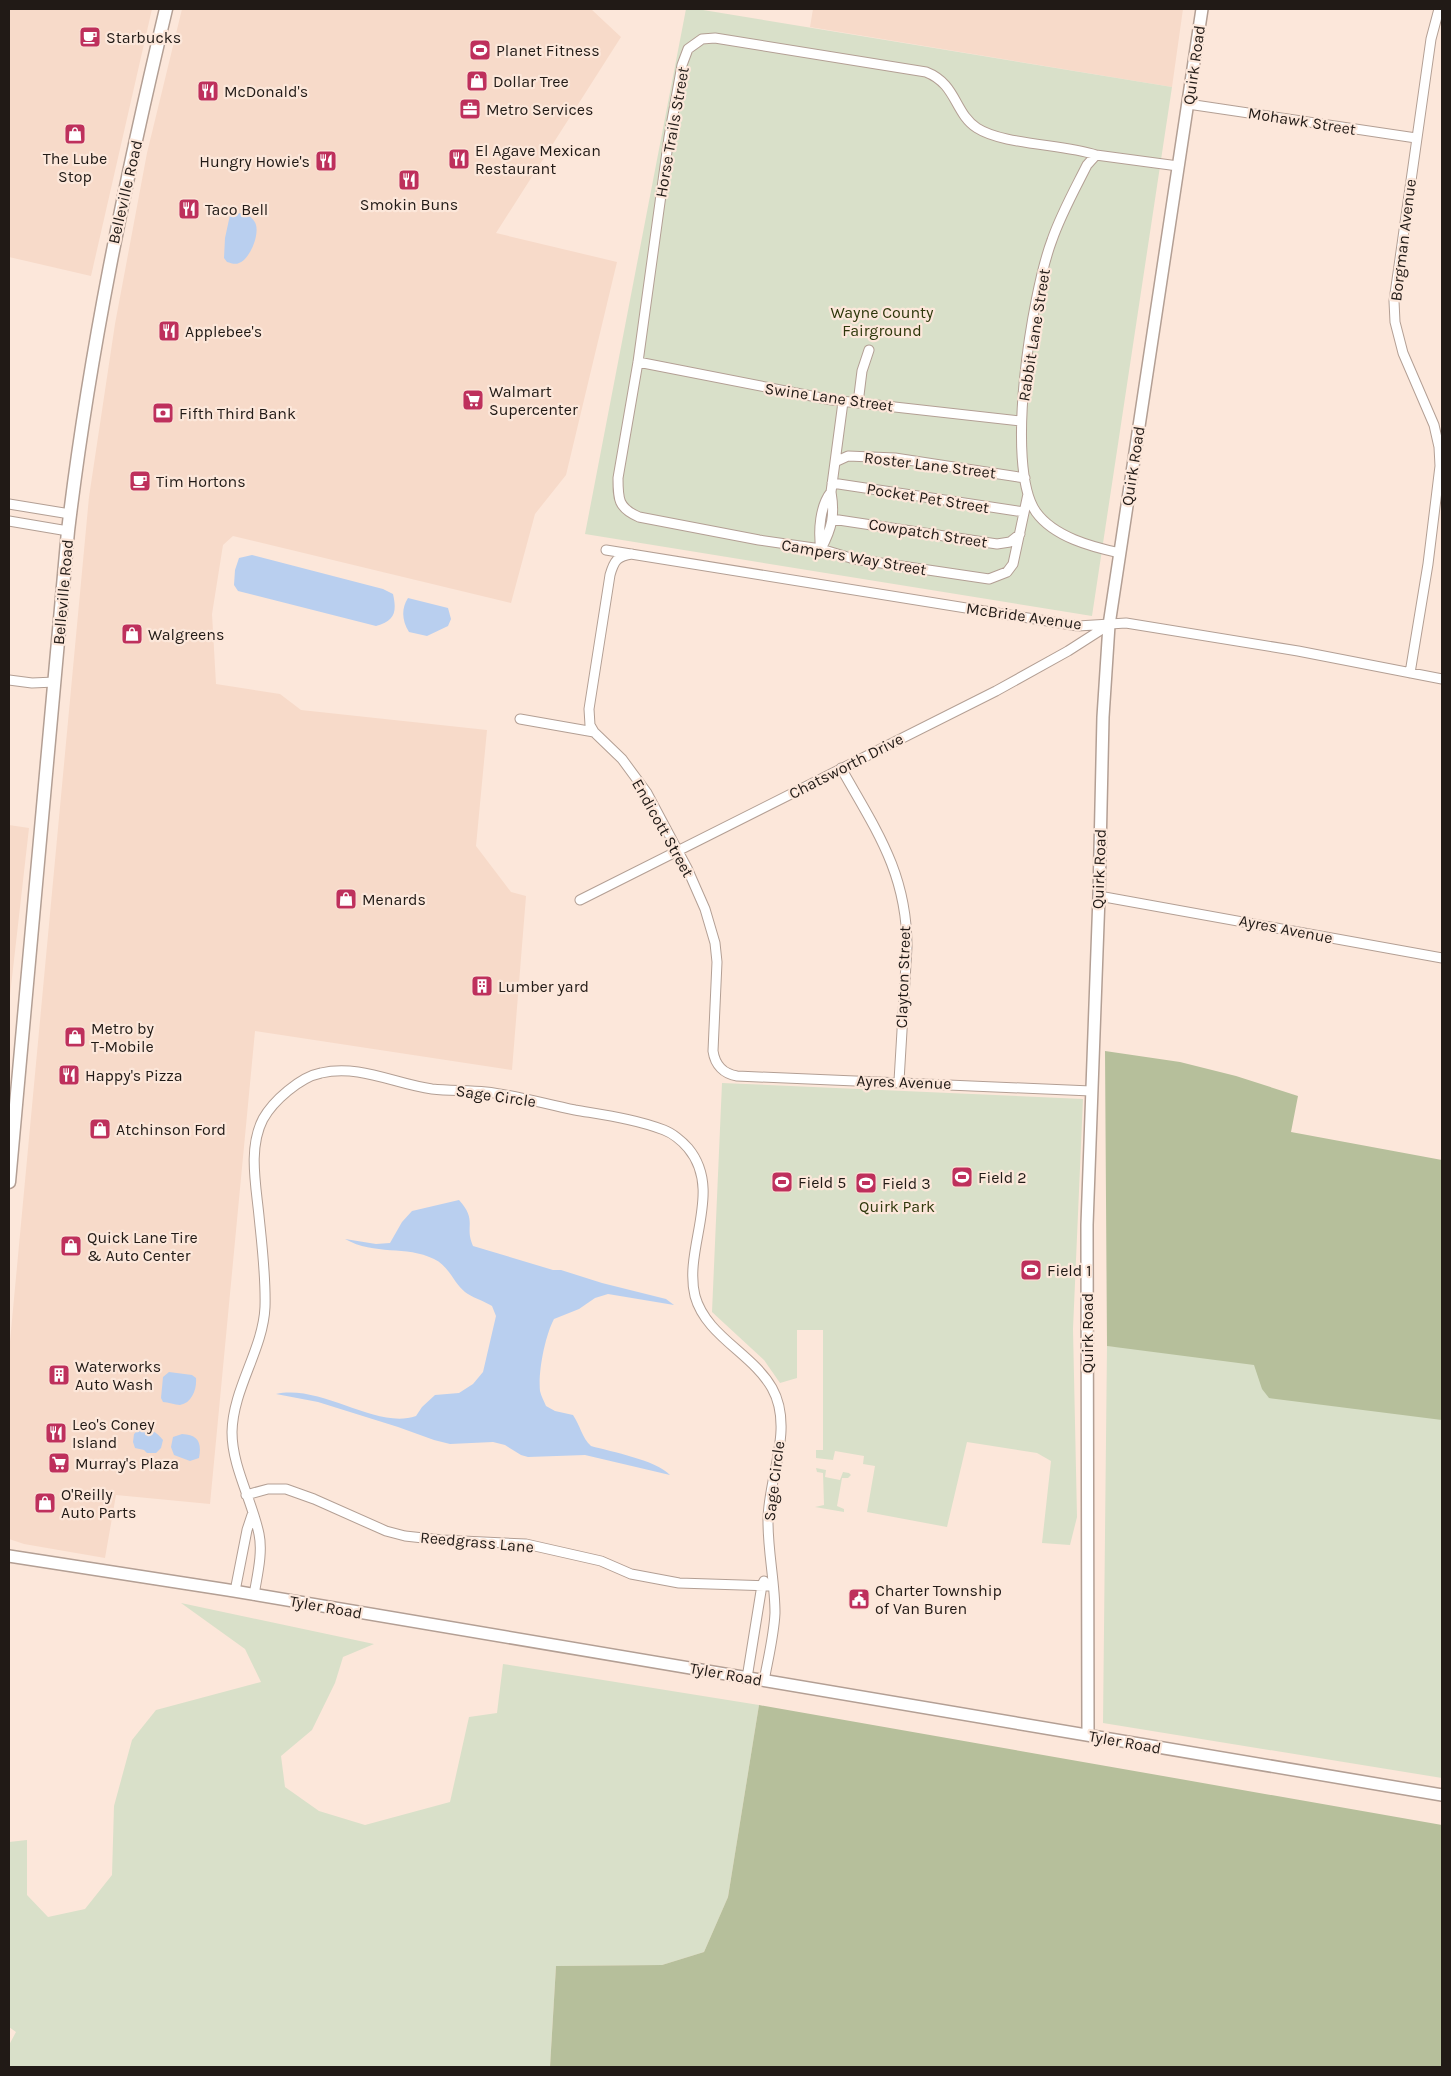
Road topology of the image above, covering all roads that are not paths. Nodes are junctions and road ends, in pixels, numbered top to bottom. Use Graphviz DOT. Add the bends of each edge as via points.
graph roads {
  1 [pos="166,9"];
  2 [pos="1202,9"];
  3 [pos="1439,9"];
  4 [pos="1188,104"];
  5 [pos="1416,138"];
  6 [pos="1096,155"];
  7 [pos="1178,166"];
  8 [pos="868,350"];
  9 [pos="638,362"];
  10 [pos="844,402"];
  11 [pos="858,403"];
  12 [pos="1021,421"];
  13 [pos="835,462"];
  14 [pos="1025,478"];
  15 [pos="831,487"];
  16 [pos="1028,494"];
  17 [pos="9,504"];
  18 [pos="623,507"];
  19 [pos="1024,512"];
  20 [pos="70,514"];
  21 [pos="832,519"];
  22 [pos="9,521"];
  23 [pos="68,531"];
  24 [pos="1020,534"];
  25 [pos="822,549"];
  26 [pos="606,550"];
  27 [pos="1120,553"];
  28 [pos="632,554"];
  29 [pos="1109,625"];
  30 [pos="1410,673"];
  31 [pos="1442,679"];
  32 [pos="9,680"];
  33 [pos="55,682"];
  34 [pos="520,719"];
  35 [pos="594,732"];
  36 [pos="841,768"];
  37 [pos="678,851"];
  38 [pos="1099,896"];
  39 [pos="580,900"];
  40 [pos="1442,958"];
  41 [pos="720,1068"];
  42 [pos="899,1081"];
  43 [pos="1091,1090"];
  44 [pos="9,1182"];
  45 [pos="246,1495"];
  46 [pos="252,1515"];
  47 [pos="9,1556"];
  48 [pos="770,1570"];
  49 [pos="762,1586"];
  50 [pos="773,1586"];
  51 [pos="235,1591"];
  52 [pos="254,1595"];
  53 [pos="747,1678"];
  54 [pos="764,1681"];
  55 [pos="1088,1735"];
  56 [pos="1442,1795"];
  1 -- 20 [label="main road, Belleville Road" via="110,260"];
  2 -- 4 [label="street, Quirk Road"];
  3 -- 5 [label="street, Borgman Avenue" via="1431,39"];
  4 -- 5 [label="street, Mohawk Street"];
  4 -- 7 [label="street, Quirk Road"];
  5 -- 30 [label="street, Borgman Avenue" via="1394,312 1403,353 1434,426 1440,466"];
  6 -- 7 [label="street"];
  6 -- 9 [label="street, Horse Trails Street" via="999,136 977,128 969,122 949,88 926,72 702,38 688,49 682,65 668,137"];
  6 -- 12 [label="street, Rabbit Lane Street" via="1087,165 1052,240 1040,282"];
  7 -- 27 [label="street, Quirk Road"];
  8 -- 11 [label="street"];
  9 -- 10 [label="street, Swine Lane Street"];
  9 -- 18 [label="street, Horse Trails Street" via="618,478 618,494"];
  10 -- 11 [label="street, Swine Lane Street"];
  10 -- 13 [label="street"];
  11 -- 12 [label="street, Swine Lane Street"];
  12 -- 14 [label="street, Rabbit Lane Street"];
  13 -- 14 [label="street, Roster Lane Street" via="848,456 895,458"];
  13 -- 15 [label="street"];
  14 -- 16 [label="street, Rabbit Lane Street"];
  15 -- 19 [label="street, Pocket Pet Street"];
  15 -- 21 [label="street"];
  15 -- 25 [label="street" via="825,499 819,537"];
  16 -- 19 [label="street, Campers Way Street"];
  16 -- 27 [label="street, Rabbit Lane Street" via="1036,511 1057,531 1103,550"];
  17 -- 20 [label="street"];
  18 -- 25 [label="street, Campers Way Street" via="639,517"];
  19 -- 24 [label="street, Campers Way Street"];
  20 -- 23 [label="main road, Belleville Road"];
  21 -- 24 [label="street, Cowpatch Street" via="997,544 1010,542"];
  21 -- 25 [label="street" via="832,528"];
  22 -- 23 [label="street"];
  23 -- 33 [label="main road, Belleville Road"];
  24 -- 25 [label="street, Campers Way Street" via="1008,572 989,579 854,559"];
  26 -- 28 [label="street, McBride Avenue"];
  27 -- 29 [label="street, Quirk Road"];
  28 -- 29 [label="street, McBride Avenue" via="1078,626"];
  28 -- 35 [label="street" via="621,555 615,560 610,575 589,709"];
  29 -- 30 [label="street, McBride Avenue" via="1126,623 1193,633"];
  29 -- 36 [label="street, Chatsworth Drive" via="996,691"];
  29 -- 38 [label="street, Quirk Road" via="1103,717"];
  30 -- 31 [label="street, McBride Avenue"];
  32 -- 33 [label="street"];
  33 -- 44 [label="main road, Belleville Road"];
  34 -- 35 [label="street"];
  35 -- 37 [label="street, Endicott Street" via="637,778"];
  36 -- 37 [label="street, Chatsworth Drive"];
  36 -- 42 [label="street, Clayton Street" via="886,846 901,889 907,947"];
  37 -- 39 [label="street, Chatsworth Drive"];
  37 -- 41 [label="street, Endicott Street" via="705,908 715,943 717,983 713,1052"];
  38 -- 40 [label="street, Ayres Avenue"];
  38 -- 43 [label="street, Quirk Road"];
  41 -- 42 [label="street, Ayres Avenue" via="737,1076"];
  42 -- 43 [label="street, Ayres Avenue"];
  43 -- 55 [label="street, Quirk Road" via="1087,1225"];
  45 -- 46 [label="street, Sage Circle"];
  45 -- 48 [label="street, Sage Circle" via="232,1430 265,1308 254,1166 261,1123 273,1103 316,1073 358,1071 433,1089 487,1092 627,1120 666,1131 687,1146 698,1165 704,1200 692,1266 696,1297 710,1324 752,1362 773,1390 780,1416 779,1458 768,1519"];
  45 -- 49 [label="street, Reedgrass Lane" via="268,1489 286,1489 405,1536 526,1544 601,1561 631,1574 679,1583"];
  46 -- 51 [label="street"];
  46 -- 52 [label="street, Sage Circle" via="260,1537"];
  47 -- 51 [label="street, Tyler Road"];
  48 -- 49 [label="street, Sage Circle"];
  48 -- 50 [label="street, Sage Circle"];
  49 -- 50 [label="street, Reedgrass Lane"];
  49 -- 53 [label="street, Sage Circle"];
  50 -- 54 [label="street, Sage Circle" via="775,1615"];
  51 -- 52 [label="street, Tyler Road"];
  52 -- 53 [label="street, Tyler Road"];
  53 -- 54 [label="street, Tyler Road"];
  54 -- 55 [label="street, Tyler Road"];
  55 -- 56 [label="street, Tyler Road"];
}
